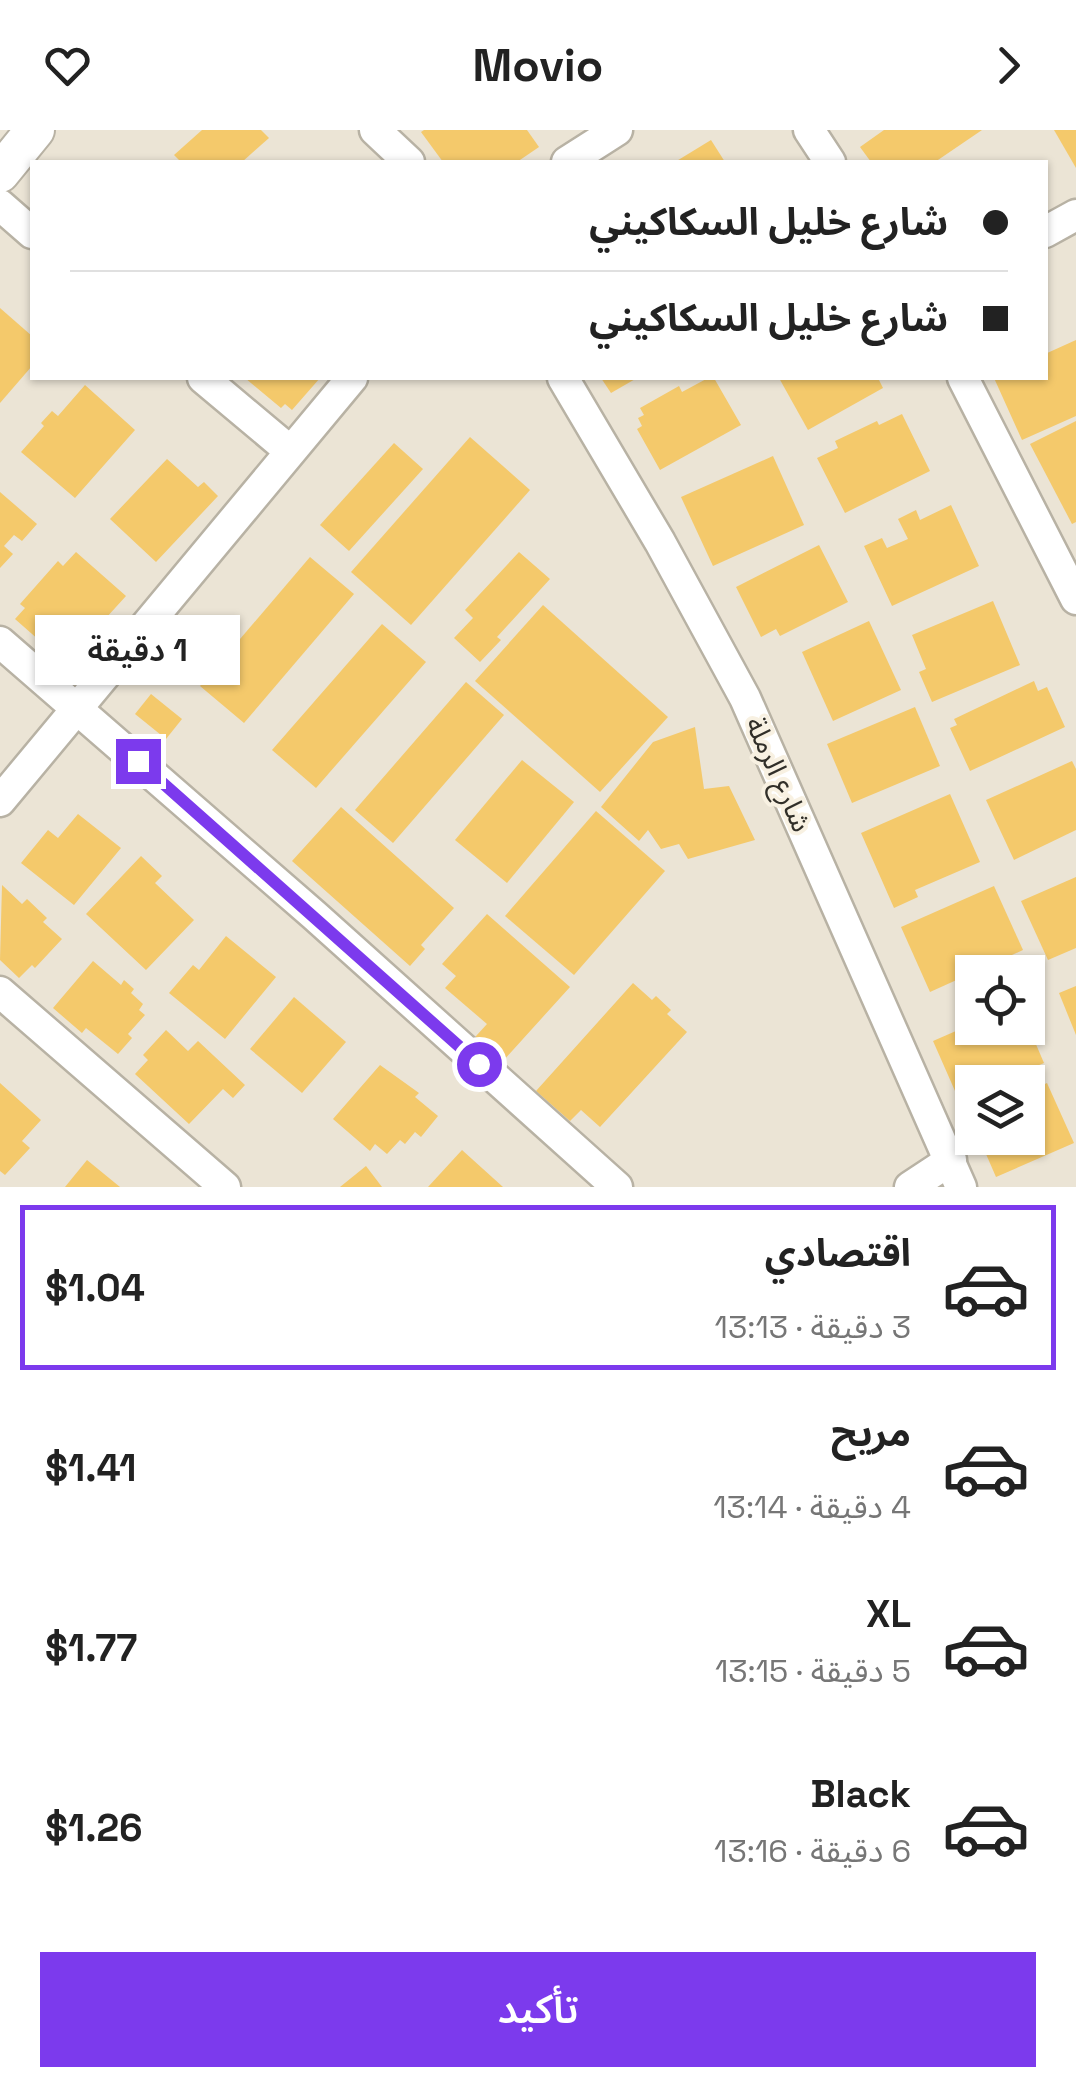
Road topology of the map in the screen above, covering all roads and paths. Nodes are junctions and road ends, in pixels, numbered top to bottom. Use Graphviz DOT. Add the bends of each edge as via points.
graph roads {
  1 [pos="35,130"];
  2 [pos="375,130"];
  3 [pos="617,130"];
  4 [pos="809,130"];
  5 [pos="407,160"];
  6 [pos="569,160"];
  7 [pos="829,160"];
  8 [pos="0,172"];
  9 [pos="0,205"];
  10 [pos="1076,215"];
  11 [pos="1048,230"];
  12 [pos="30,231"];
  13 [pos="205,380"];
  14 [pos="350,380"];
  15 [pos="564,380"];
  16 [pos="964,380"];
  17 [pos="290,450"];
  18 [pos="1076,599"];
  19 [pos="0,642"];
  20 [pos="79,710"];
  21 [pos="0,801"];
  22 [pos="0,992"];
  23 [pos="956,1174"];
  24 [pos="226,1187"];
  25 [pos="617,1187"];
  26 [pos="910,1187"];
  1 -- 8 [label="street"];
  2 -- 5 [label="street"];
  3 -- 6 [label="street"];
  4 -- 7 [label="street"];
  9 -- 12 [label="street"];
  10 -- 11 [label="street"];
  13 -- 17 [label="street"];
  14 -- 17 [label="street"];
  15 -- 23 [label="street, شارع الرملة" via="745,698"];
  16 -- 18 [label="street"];
  17 -- 20 [label="street"];
  19 -- 20 [label="street"];
  20 -- 21 [label="street"];
  20 -- 25 [label="street"];
  22 -- 24 [label="street"];
  23 -- 26 [label="street"];
}
